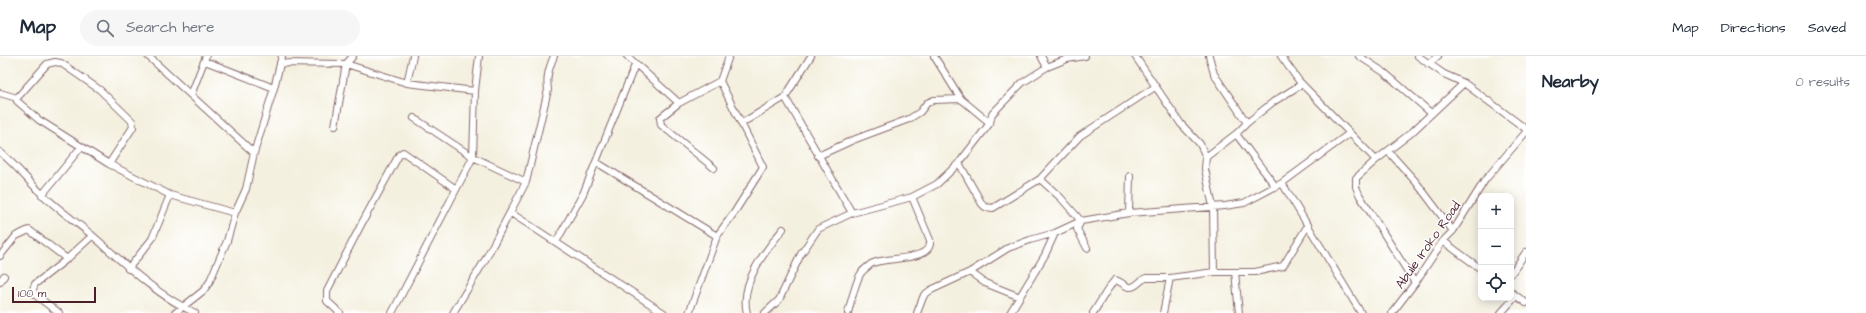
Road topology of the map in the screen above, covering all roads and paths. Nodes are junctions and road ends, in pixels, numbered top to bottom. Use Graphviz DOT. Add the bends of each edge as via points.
graph roads {
  1 [pos="148,56"];
  2 [pos="282,56"];
  3 [pos="353,56"];
  4 [pos="413,56"];
  5 [pos="479,56"];
  6 [pos="554,56"];
  7 [pos="627,56"];
  8 [pos="728,56"];
  9 [pos="811,56"];
  10 [pos="934,56"];
  11 [pos="1041,56"];
  12 [pos="1085,56"];
  13 [pos="1135,56"];
  14 [pos="1209,56"];
  15 [pos="1281,56"];
  16 [pos="1359,56"];
  17 [pos="1418,56"];
  18 [pos="1438,56"];
  19 [pos="206,58"];
  20 [pos="280,63"];
  21 [pos="346,64"];
  22 [pos="1428,64"];
  23 [pos="635,65"];
  24 [pos="1048,67"];
  25 [pos="720,81"];
  26 [pos="407,82"];
  27 [pos="1464,83"];
  28 [pos="1302,84"];
  29 [pos="1155,87"];
  30 [pos="274,88"];
  31 [pos="475,91"];
  32 [pos="0,93"];
  33 [pos="191,95"];
  34 [pos="785,97"];
  35 [pos="17,98"];
  36 [pos="961,99"];
  37 [pos="679,103"];
  38 [pos="1432,113"];
  39 [pos="414,118"];
  40 [pos="742,123"];
  41 [pos="990,123"];
  42 [pos="1247,123"];
  43 [pos="335,126"];
  44 [pos="1526,129"];
  45 [pos="1526,132"];
  46 [pos="1350,133"];
  47 [pos="1236,134"];
  48 [pos="81,147"];
  49 [pos="1388,151"];
  50 [pos="0,152"];
  51 [pos="254,153"];
  52 [pos="818,156"];
  53 [pos="1206,156"];
  54 [pos="473,157"];
  55 [pos="1376,160"];
  56 [pos="596,162"];
  57 [pos="959,163"];
  58 [pos="109,164"];
  59 [pos="714,168"];
  60 [pos="1130,176"];
  61 [pos="1040,179"];
  62 [pos="526,182"];
  63 [pos="1282,183"];
  64 [pos="1276,187"];
  65 [pos="456,189"];
  66 [pos="42,194"];
  67 [pos="170,194"];
  68 [pos="912,198"];
  69 [pos="1213,207"];
  70 [pos="235,213"];
  71 [pos="511,213"];
  72 [pos="852,213"];
  73 [pos="1129,213"];
  74 [pos="1081,221"];
  75 [pos="1308,226"];
  76 [pos="783,229"];
  77 [pos="1453,231"];
  78 [pos="1055,233"];
  79 [pos="92,236"];
  80 [pos="717,236"];
  81 [pos="1443,241"];
  82 [pos="556,242"];
  83 [pos="1088,248"];
  84 [pos="1526,252"];
  85 [pos="0,256"];
  86 [pos="67,260"];
  87 [pos="1478,267"];
  88 [pos="128,269"];
  89 [pos="1514,270"];
  90 [pos="970,272"];
  91 [pos="1214,272"];
  92 [pos="1235,272"];
  93 [pos="4,276"];
  94 [pos="1170,278"];
  95 [pos="0,282"];
  96 [pos="1415,283"];
  97 [pos="1514,295"];
  98 [pos="1020,297"];
  99 [pos="1509,301"];
  100 [pos="1526,303"];
  101 [pos="183,307"];
  102 [pos="59,313"];
  103 [pos="175,313"];
  104 [pos="195,313"];
  105 [pos="340,313"];
  106 [pos="392,313"];
  107 [pos="453,313"];
  108 [pos="664,313"];
  109 [pos="689,313"];
  110 [pos="747,313"];
  111 [pos="766,313"];
  112 [pos="848,313"];
  113 [pos="917,313"];
  114 [pos="1010,313"];
  115 [pos="1093,313"];
  116 [pos="1163,313"];
  117 [pos="1239,313"];
  118 [pos="1361,313"];
  119 [pos="1392,313"];
  120 [pos="1501,313"];
  1 -- 33 [label="street"];
  2 -- 20 [label="street"];
  3 -- 21 [label="street"];
  4 -- 26 [label="street"];
  5 -- 31 [label="street"];
  6 -- 62 [label="street" via="548,71 548,90"];
  7 -- 23 [label="street"];
  8 -- 25 [label="street"];
  9 -- 34 [label="street"];
  10 -- 36 [label="street"];
  11 -- 24 [label="street"];
  12 -- 24 [label="street" via="1067,59"];
  13 -- 29 [label="street"];
  14 -- 42 [label="street" via="1214,74"];
  15 -- 28 [label="street"];
  16 -- 38 [label="street" via="1385,73"];
  17 -- 22 [label="street"];
  18 -- 22 [label="street"];
  19 -- 30 [label="street"];
  19 -- 33 [label="street"];
  20 -- 21 [label="street"];
  20 -- 30 [label="street"];
  21 -- 26 [label="street"];
  21 -- 43 [label="street"];
  22 -- 27 [label="street"];
  23 -- 37 [label="street"];
  23 -- 56 [label="street"];
  24 -- 41 [label="street" via="1022,83 992,114"];
  25 -- 37 [label="street"];
  25 -- 40 [label="street"];
  26 -- 31 [label="street"];
  27 -- 38 [label="street"];
  27 -- 44 [label="street"];
  28 -- 42 [label="street" via="1273,102"];
  28 -- 46 [label="street"];
  29 -- 53 [label="street" via="1181,124 1200,144"];
  29 -- 61 [label="street" via="1080,136"];
  30 -- 51 [label="street"];
  31 -- 54 [label="street"];
  32 -- 35 [label="street"];
  33 -- 51 [label="street"];
  34 -- 40 [label="street"];
  34 -- 52 [label="street"];
  35 -- 48 [label="street" via="17,101 39,120"];
  35 -- 58 [label="street" via="47,64 55,62 61,63 100,90 132,122 133,127"];
  36 -- 41 [label="street"];
  36 -- 52 [label="street" via="934,100 909,119"];
  37 -- 59 [label="street" via="660,118 661,125"];
  38 -- 49 [label="street"];
  39 -- 54 [label="street"];
  40 -- 80 [label="street" via="763,166"];
  41 -- 57 [label="street"];
  42 -- 47 [label="street"];
  45 -- 77 [label="street, Abule Iroko Road" via="1485,180"];
  46 -- 55 [label="street"];
  46 -- 63 [label="street"];
  47 -- 53 [label="street"];
  47 -- 64 [label="street"];
  48 -- 58 [label="street"];
  48 -- 66 [label="street"];
  49 -- 55 [label="street"];
  49 -- 77 [label="street" via="1416,182"];
  50 -- 66 [label="street" via="15,164"];
  51 -- 70 [label="street" via="246,189"];
  52 -- 72 [label="street"];
  53 -- 69 [label="street" via="1205,170"];
  54 -- 62 [label="street"];
  54 -- 65 [label="street"];
  55 -- 96 [label="street" via="1356,178 1356,187"];
  56 -- 80 [label="street"];
  56 -- 82 [label="street" via="583,194"];
  57 -- 61 [label="street" via="985,207 993,208"];
  57 -- 68 [label="street" via="937,184"];
  58 -- 67 [label="street"];
  60 -- 73 [label="street"];
  61 -- 74 [label="street"];
  62 -- 71 [label="street"];
  63 -- 64 [label="street"];
  63 -- 75 [label="street"];
  64 -- 69 [label="street" via="1244,203"];
  65 -- 105 [label="street" via="403,152 399,155 328,291 328,301"];
  65 -- 106 [label="street"];
  66 -- 79 [label="street"];
  67 -- 70 [label="street"];
  67 -- 88 [label="street" via="152,239"];
  68 -- 72 [label="street"];
  68 -- 112 [label="street" via="930,240 928,248 905,258 871,263 861,272"];
  69 -- 73 [label="street"];
  69 -- 91 [label="street"];
  70 -- 101 [label="street" via="227,241 209,283"];
  71 -- 82 [label="street"];
  71 -- 107 [label="street"];
  72 -- 111 [label="street" via="818,229 801,254 779,300"];
  73 -- 74 [label="street"];
  74 -- 78 [label="street"];
  74 -- 83 [label="street" via="1077,229"];
  75 -- 92 [label="street" via="1283,266 1256,272"];
  75 -- 118 [label="street"];
  76 -- 110 [label="street" via="759,260 747,294"];
  77 -- 81 [label="street, Abule Iroko Road"];
  78 -- 90 [label="street" via="1008,248"];
  78 -- 98 [label="street"];
  79 -- 86 [label="street"];
  79 -- 88 [label="street"];
  80 -- 109 [label="street"];
  81 -- 87 [label="street"];
  81 -- 96 [label="street, Abule Iroko Road"];
  82 -- 108 [label="street"];
  84 -- 89 [label="street"];
  85 -- 86 [label="street" via="16,236 29,230"];
  86 -- 102 [label="street" via="32,289 34,294"];
  88 -- 101 [label="street"];
  90 -- 98 [label="street" via="985,283"];
  90 -- 113 [label="street" via="924,295"];
  91 -- 92 [label="street"];
  91 -- 94 [label="street"];
  92 -- 117 [label="street"];
  93 -- 95 [label="street"];
  94 -- 115 [label="street" via="1146,278 1128,287 1115,280"];
  94 -- 116 [label="street"];
  96 -- 119 [label="street, Abule Iroko Road"];
  97 -- 100 [label="street"];
  98 -- 114 [label="street"];
  99 -- 120 [label="street"];
  101 -- 103 [label="street"];
  101 -- 104 [label="street"];
}
